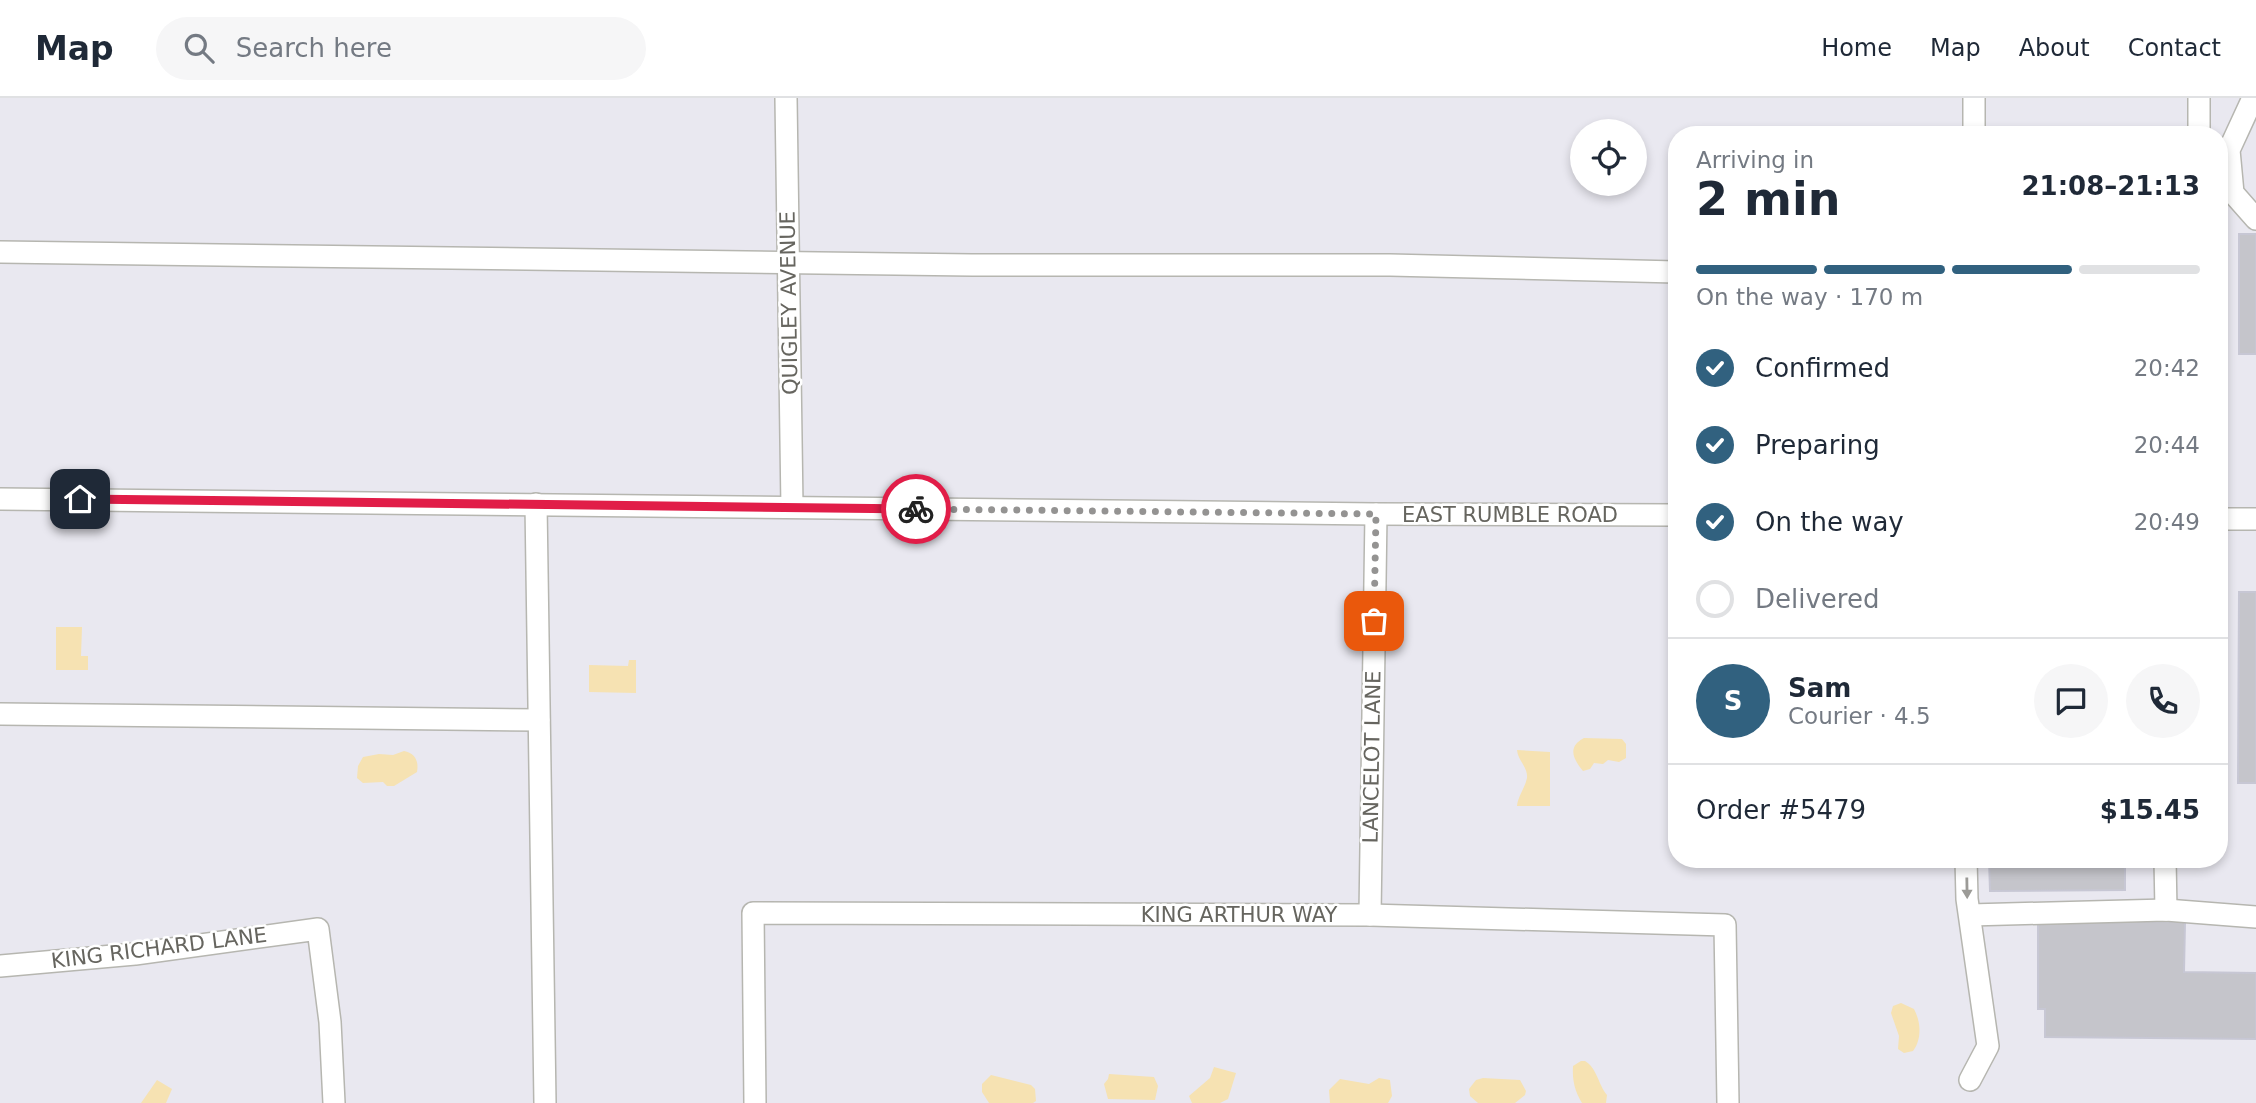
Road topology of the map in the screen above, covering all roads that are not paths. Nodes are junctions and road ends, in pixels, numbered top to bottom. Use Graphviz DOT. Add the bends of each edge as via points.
graph roads {
  1 [pos="786,98"];
  2 [pos="1974,98"];
  3 [pos="2199,98"];
  4 [pos="2253,98"];
  5 [pos="1974,126"];
  6 [pos="2199,126"];
  7 [pos="2256,219"];
  8 [pos="0,252"];
  9 [pos="788,261"];
  10 [pos="1668,272"];
  11 [pos="0,499"];
  12 [pos="536,504"];
  13 [pos="792,507"];
  14 [pos="1376,514"];
  15 [pos="1668,515"];
  16 [pos="2228,519"];
  17 [pos="2256,519"];
  18 [pos="0,715"];
  19 [pos="539,720"];
  20 [pos="1966,868"];
  21 [pos="2165,868"];
  22 [pos="2166,910"];
  23 [pos="1370,915"];
  24 [pos="1970,915"];
  25 [pos="2256,918"];
  26 [pos="0,965"];
  27 [pos="1970,1080"];
  28 [pos="334,1103"];
  29 [pos="545,1103"];
  30 [pos="755,1103"];
  31 [pos="1728,1103"];
  1 -- 9 [label="street, QUIGLEY AVENUE"];
  2 -- 5 [label="street"];
  3 -- 6 [label="street"];
  4 -- 7 [label="street" via="2229,150 2233,193"];
  8 -- 9 [label="street"];
  9 -- 10 [label="street"];
  9 -- 13 [label="street, QUIGLEY AVENUE"];
  11 -- 12 [label="street, EAST RUMBLE ROAD"];
  12 -- 13 [label="street, EAST RUMBLE ROAD"];
  12 -- 19 [label="street"];
  13 -- 14 [label="street, EAST RUMBLE ROAD"];
  14 -- 15 [label="street, EAST RUMBLE ROAD"];
  14 -- 23 [label="street, LANCELOT LANE"];
  16 -- 17 [label="street"];
  18 -- 19 [label="street"];
  19 -- 29 [label="street"];
  20 -- 24 [label="street, one-way"];
  21 -- 22 [label="street"];
  22 -- 24 [label="street"];
  22 -- 25 [label="street"];
  23 -- 30 [label="street, KING ARTHUR WAY" via="753,913"];
  23 -- 31 [label="street, KING ARTHUR WAY" via="1725,925"];
  24 -- 27 [label="street" via="1988,1046"];
  26 -- 28 [label="street, KING RICHARD LANE" via="135,954 318,929"];
}
